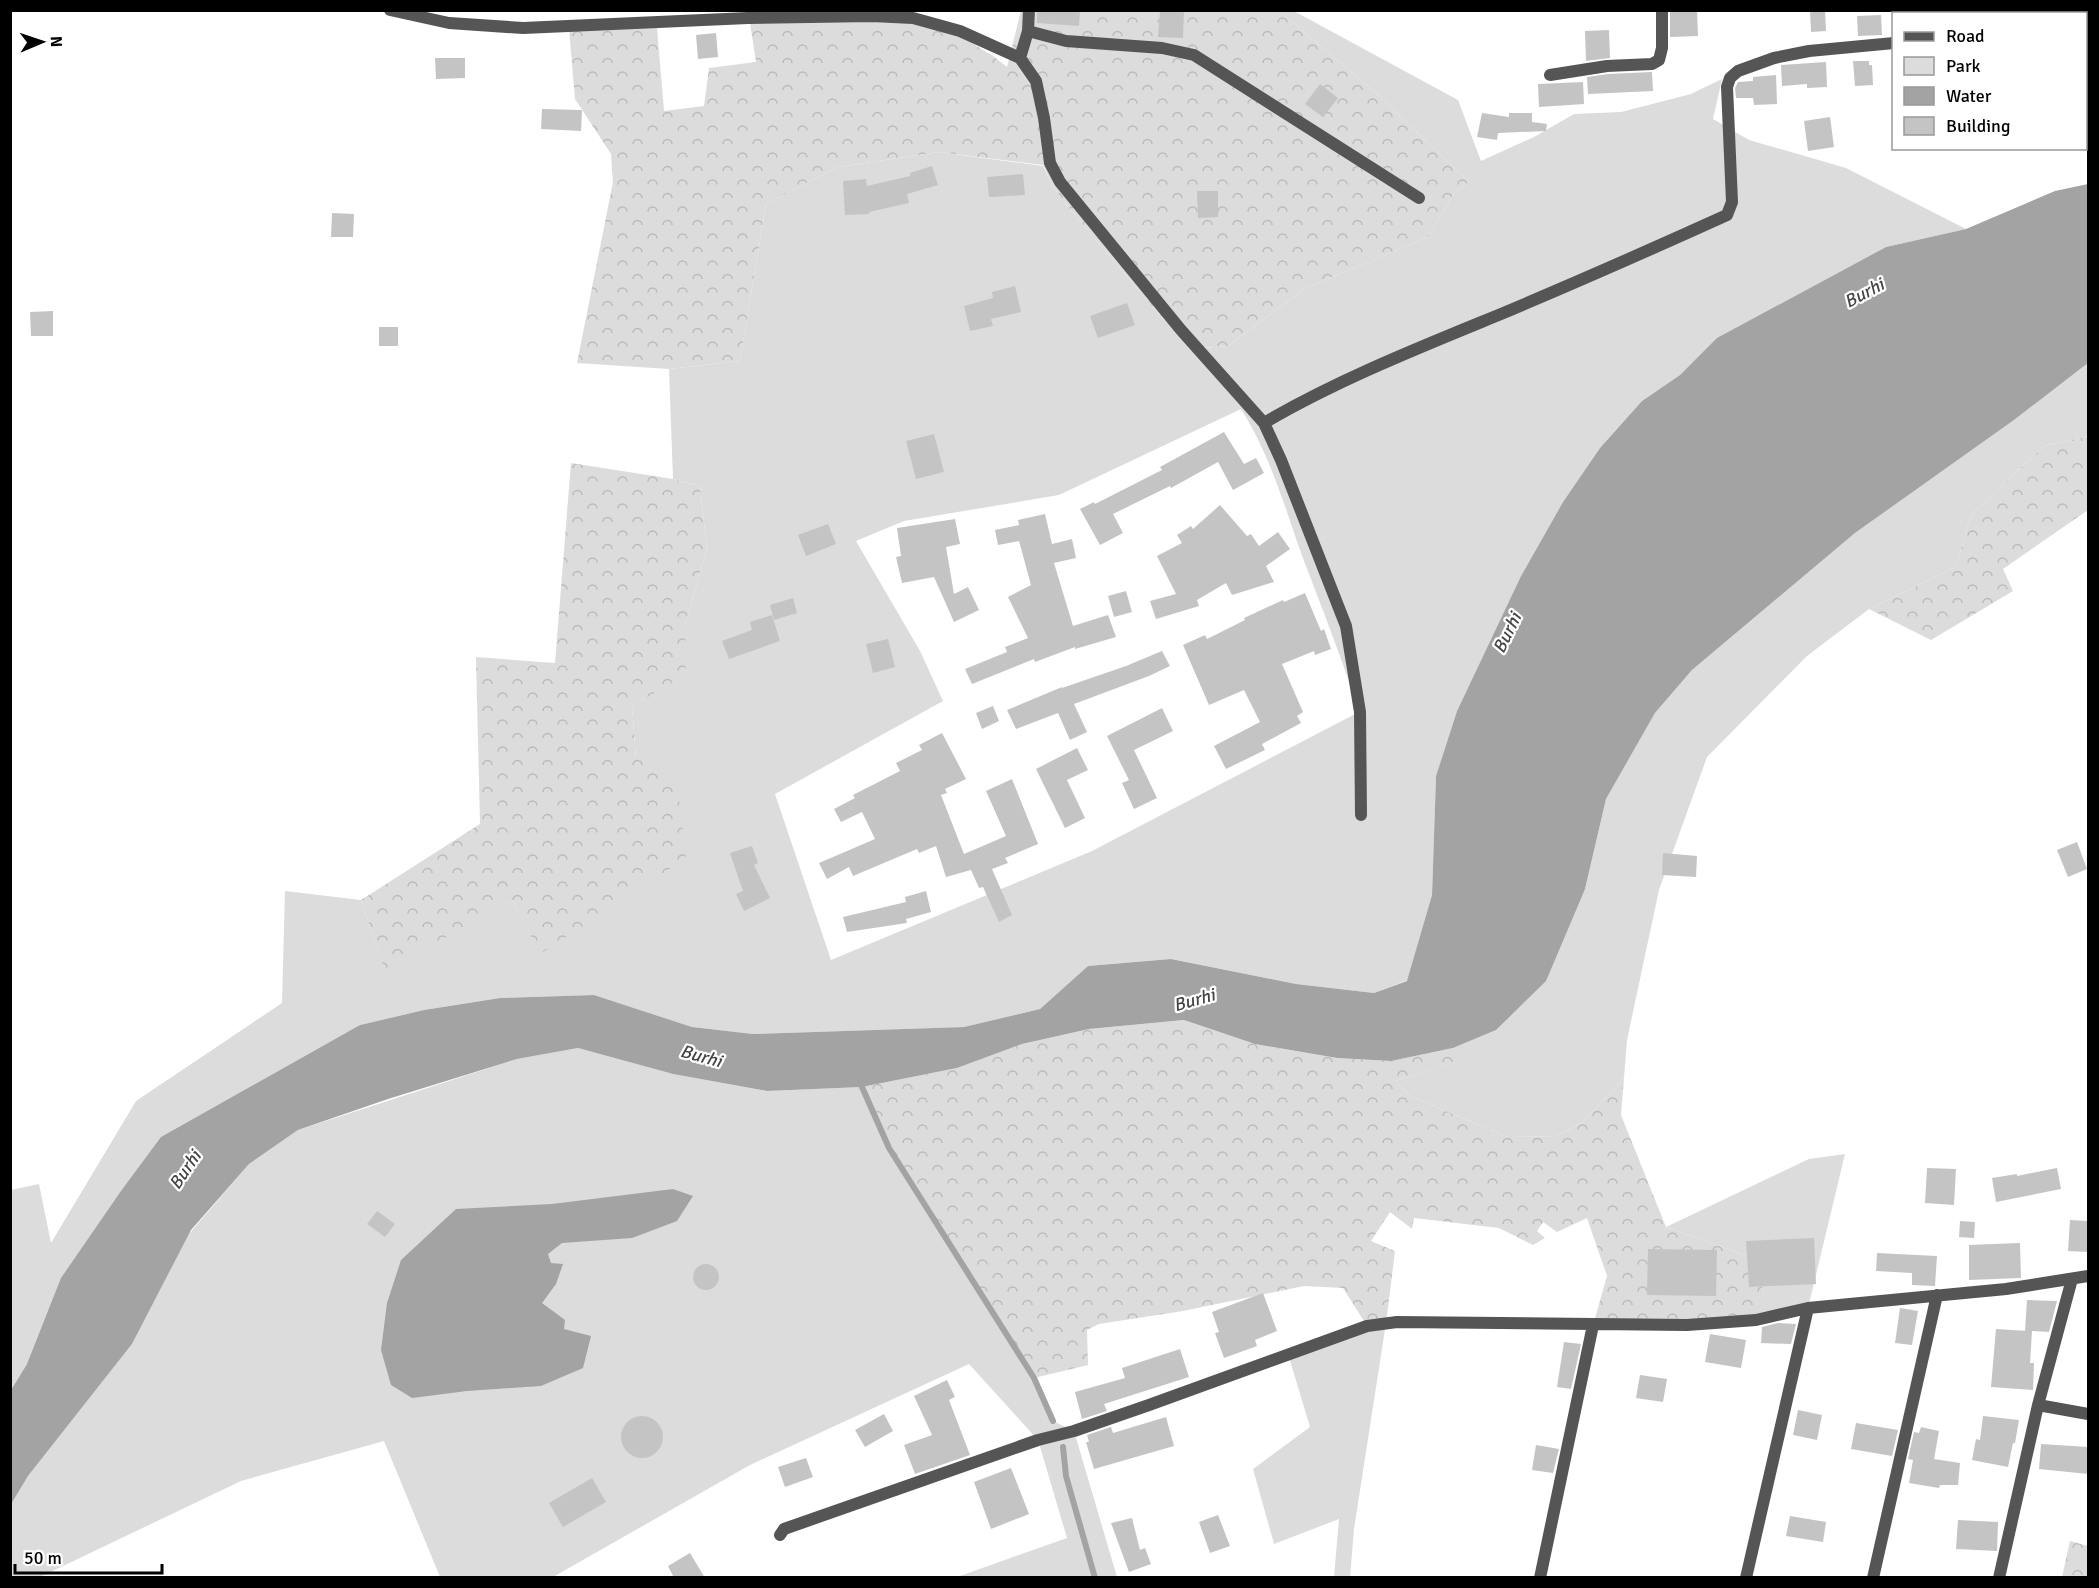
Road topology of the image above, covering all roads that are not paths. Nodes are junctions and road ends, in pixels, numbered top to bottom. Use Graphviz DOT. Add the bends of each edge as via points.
graph roads {
  1 [pos="390,10"];
  2 [pos="1029,10"];
  3 [pos="1662,10"];
  4 [pos="1028,31"];
  5 [pos="1892,43"];
  6 [pos="1020,58"];
  7 [pos="1550,75"];
  8 [pos="1419,198"];
  9 [pos="1264,423"];
  10 [pos="1361,815"];
  11 [pos="2088,1276"];
  12 [pos="2072,1279"];
  13 [pos="1937,1295"];
  14 [pos="1808,1308"];
  15 [pos="1593,1325"];
  16 [pos="2038,1406"];
  17 [pos="2088,1414"];
  18 [pos="780,1535"];
  19 [pos="1540,1578"];
  20 [pos="1746,1578"];
  21 [pos="1873,1578"];
  22 [pos="1999,1578"];
  1 -- 6 [label="street" via="449,23 523,28 748,18 913,18 960,31"];
  2 -- 4 [label="street"];
  3 -- 7 [label="street" via="1659,60 1652,64"];
  4 -- 6 [label="street"];
  4 -- 8 [label="street" via="1066,41 1162,48 1194,55"];
  5 -- 9 [label="street" via="1797,53 1738,71 1731,78 1727,87 1732,202 1727,215 1426,344 1292,406"];
  6 -- 9 [label="street" via="1036,81 1050,163 1060,182 1181,330"];
  9 -- 10 [label="street" via="1346,626 1360,712"];
  11 -- 12 [label="street"];
  12 -- 13 [label="street"];
  12 -- 16 [label="street"];
  13 -- 14 [label="street"];
  13 -- 21 [label="street"];
  14 -- 15 [label="street" via="1730,1323"];
  14 -- 20 [label="street"];
  15 -- 18 [label="street" via="1397,1322 1367,1326 784,1529"];
  15 -- 19 [label="street"];
  16 -- 17 [label="street"];
  16 -- 22 [label="street"];
}
